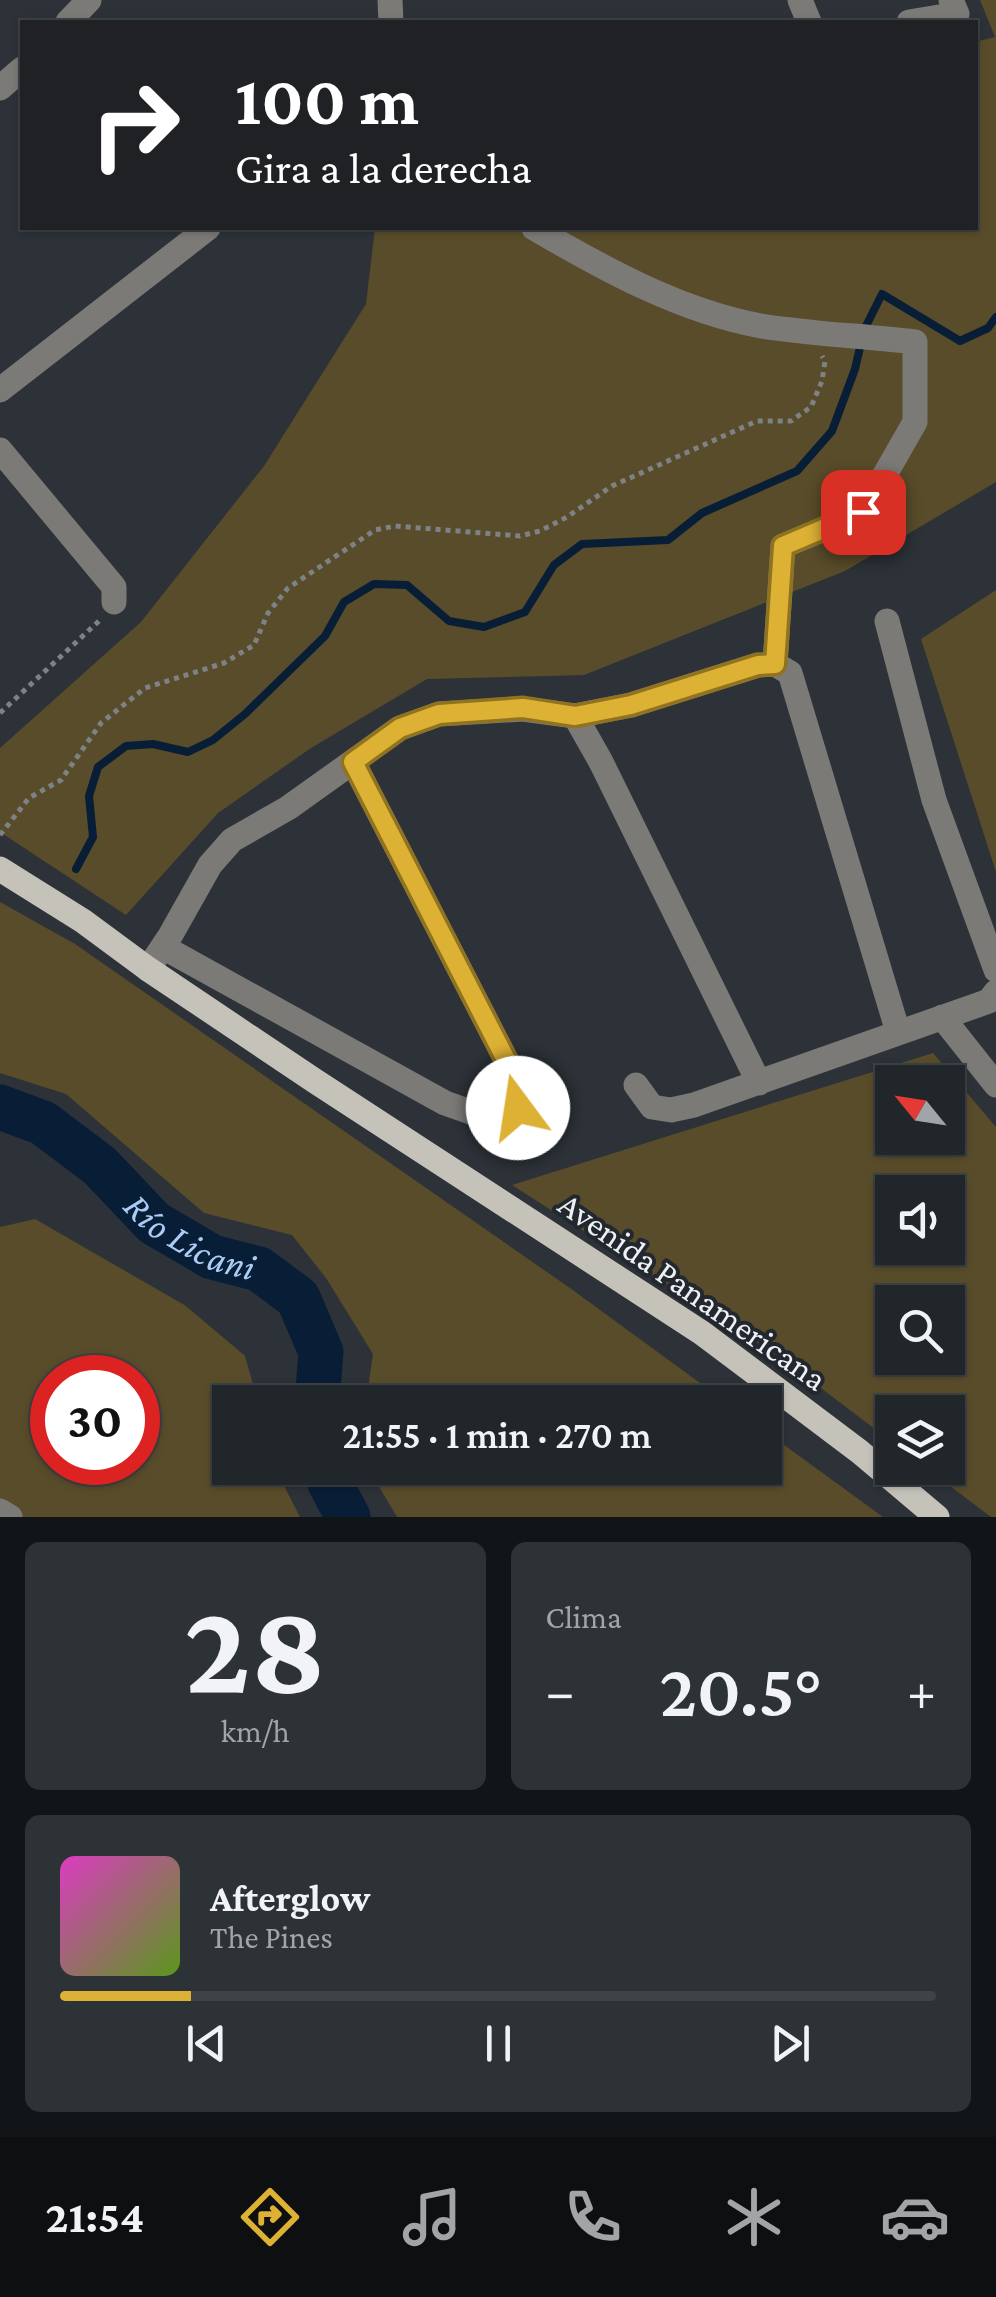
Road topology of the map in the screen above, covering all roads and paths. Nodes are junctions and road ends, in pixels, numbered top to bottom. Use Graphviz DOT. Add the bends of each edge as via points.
graph roads {
  1 [pos="89,0"];
  2 [pos="951,0"];
  3 [pos="70,20"];
  4 [pos="921,20"];
  5 [pos="20,71"];
  6 [pos="0,88"];
  7 [pos="205,230"];
  8 [pos="537,230"];
  9 [pos="818,349"];
  10 [pos="0,390"];
  11 [pos="0,450"];
  12 [pos="114,602"];
  13 [pos="887,621"];
  14 [pos="775,664"];
  15 [pos="0,713"];
  16 [pos="575,716"];
  17 [pos="353,762"];
  18 [pos="0,835"];
  19 [pos="0,869"];
  20 [pos="155,958"];
  21 [pos="996,970"];
  22 [pos="996,992"];
  23 [pos="942,1016"];
  24 [pos="898,1032"];
  25 [pos="758,1083"];
  26 [pos="636,1085"];
  27 [pos="996,1085"];
  28 [pos="0,1511"];
  29 [pos="10,1517"];
  30 [pos="937,1517"];
  1 -- 3 [label="street"];
  2 -- 4 [label="street" via="957,14"];
  5 -- 6 [label="street"];
  7 -- 10 [label="street"];
  8 -- 14 [label="street" via="692,307 760,326 915,342 915,422 863,512 783,546"];
  9 -- 18 [label="path" via="826,361 811,408 790,421 757,421 612,486 540,532 374,530 288,588 254,645 224,663 145,688 101,723 60,780 29,798"];
  11 -- 12 [label="street" via="114,587"];
  12 -- 15 [label="path"];
  13 -- 21 [label="street" via="934,800"];
  14 -- 16 [label="street"];
  14 -- 24 [label="street" via="790,673"];
  16 -- 17 [label="street" via="523,708 439,714 400,728"];
  16 -- 25 [label="street"];
  17 -- 20 [label="street" via="232,840"];
  17 -- 20 [label="street" via="519,1085 510,1119 444,1103"];
  19 -- 20 [label="main road, Avenida Panamericana"];
  20 -- 30 [label="main road, Avenida Panamericana" via="315,1081 702,1333"];
  22 -- 23 [label="street" via="990,1001"];
  23 -- 24 [label="street"];
  23 -- 27 [label="street"];
  24 -- 25 [label="street"];
  25 -- 26 [label="street" via="672,1110 652,1107"];
  28 -- 29 [label="street"];
}
